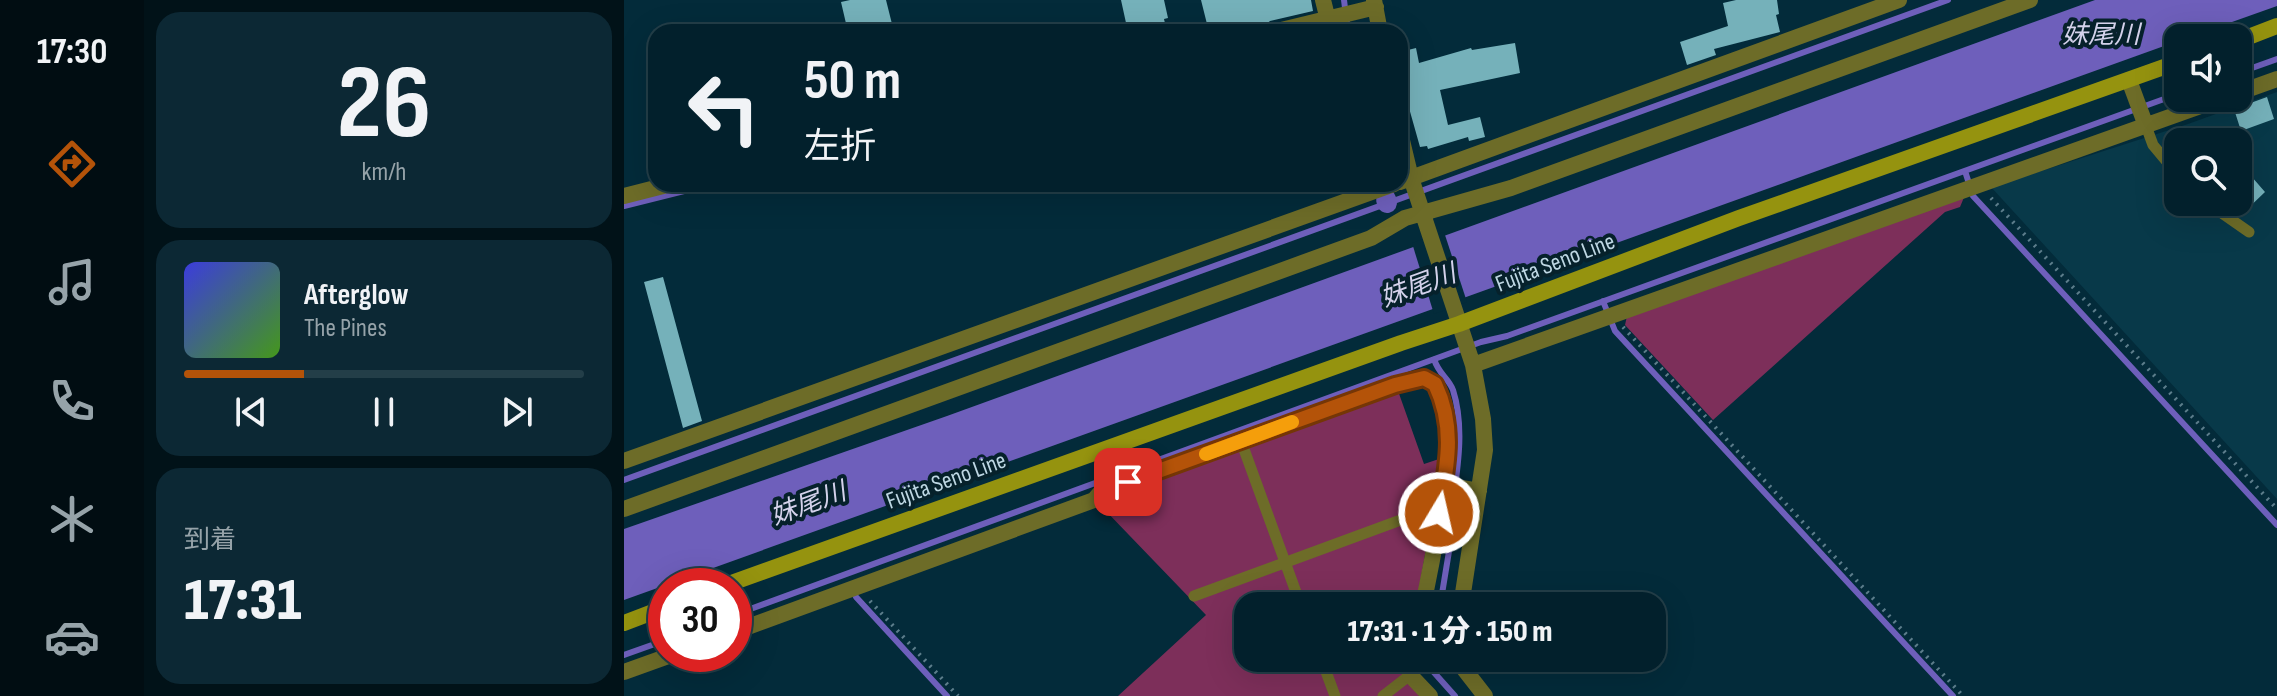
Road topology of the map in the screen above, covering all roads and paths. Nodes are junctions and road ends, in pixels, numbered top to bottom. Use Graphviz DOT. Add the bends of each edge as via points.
graph roads {
  1 [pos="1323,0"];
  2 [pos="1899,0"];
  3 [pos="2030,0"];
  4 [pos="1375,4"];
  5 [pos="1332,24"];
  6 [pos="1379,24"];
  7 [pos="2277,26"];
  8 [pos="2252,36"];
  9 [pos="2164,67"];
  10 [pos="2277,79"];
  11 [pos="2129,80"];
  12 [pos="2252,88"];
  13 [pos="2164,110"];
  14 [pos="2141,114"];
  15 [pos="2164,158"];
  16 [pos="1410,185"];
  17 [pos="1973,185"];
  18 [pos="648,190"];
  19 [pos="1358,192"];
  20 [pos="624,196"];
  21 [pos="2226,216"];
  22 [pos="1425,219"];
  23 [pos="2249,232"];
  24 [pos="1612,316"];
  25 [pos="1464,339"];
  26 [pos="1241,441"];
  27 [pos="624,461"];
  28 [pos="1451,486"];
  29 [pos="1479,491"];
  30 [pos="624,509"];
  31 [pos="2277,509"];
  32 [pos="1439,513"];
  33 [pos="1284,563"];
  34 [pos="752,576"];
  35 [pos="855,587"];
  36 [pos="1295,592"];
  37 [pos="1425,592"];
  38 [pos="1463,592"];
  39 [pos="1194,596"];
  40 [pos="648,614"];
  41 [pos="624,623"];
  42 [pos="752,625"];
  43 [pos="648,663"];
  44 [pos="624,672"];
  45 [pos="1326,672"];
  46 [pos="1406,672"];
  47 [pos="1415,672"];
  48 [pos="1466,672"];
  49 [pos="1426,695"];
  50 [pos="958,696"];
  51 [pos="1335,696"];
  52 [pos="1383,696"];
  53 [pos="1485,696"];
  54 [pos="1963,696"];
  1 -- 5 [label="street"];
  2 -- 16 [label="street"];
  3 -- 22 [label="street"];
  4 -- 5 [label="street"];
  4 -- 6 [label="street"];
  7 -- 8 [label="main road"];
  9 -- 11 [label="main road, Fujita Seno Line"];
  10 -- 12 [label="street"];
  11 -- 14 [label="street"];
  11 -- 25 [label="main road, Fujita Seno Line" via="1739,218"];
  13 -- 14 [label="street"];
  14 -- 15 [label="lane"];
  14 -- 17 [label="street"];
  16 -- 22 [label="street"];
  17 -- 24 [label="street"];
  17 -- 31 [label="path" via="1992,199"];
  18 -- 20 [label="street"];
  19 -- 27 [label="street"];
  21 -- 23 [label="lane"];
  22 -- 25 [label="street"];
  22 -- 30 [label="street" via="1405,218 1371,238"];
  24 -- 25 [label="street"];
  24 -- 54 [label="path"];
  25 -- 29 [label="street" via="1484,433"];
  25 -- 34 [label="main road, Fujita Seno Line" via="1389,347"];
  26 -- 28 [label="street" via="1424,378 1435,384 1448,419"];
  26 -- 33 [label="lane"];
  26 -- 35 [label="street"];
  28 -- 29 [label="street"];
  28 -- 32 [label="street"];
  29 -- 38 [label="street"];
  32 -- 33 [label="lane" via="1425,511"];
  32 -- 37 [label="street"];
  33 -- 36 [label="lane"];
  33 -- 39 [label="lane"];
  35 -- 42 [label="street"];
  35 -- 50 [label="path"];
  40 -- 41 [label="main road"];
  43 -- 44 [label="street"];
  45 -- 51 [label="lane"];
  46 -- 52 [label="lane"];
  47 -- 49 [label="street"];
  48 -- 53 [label="street"];
}
